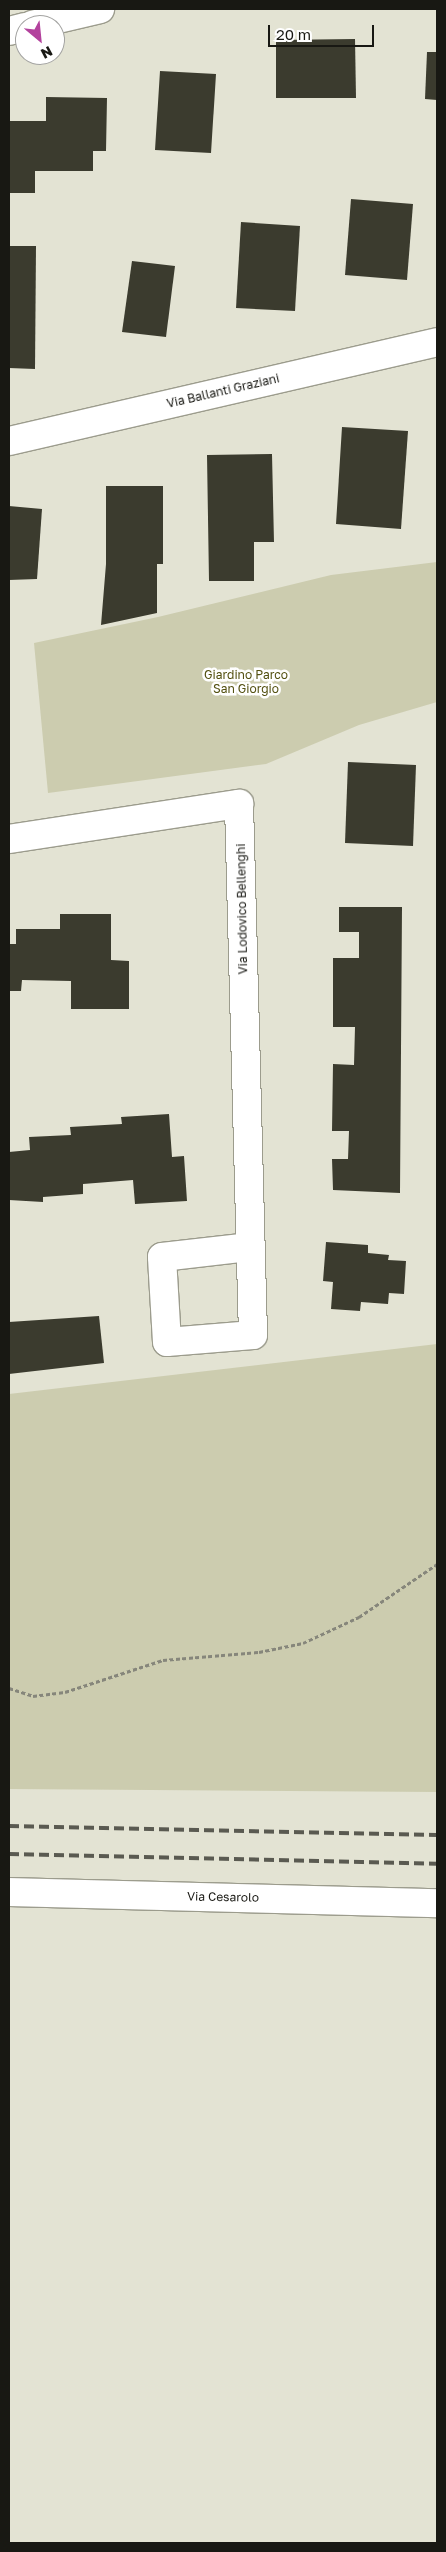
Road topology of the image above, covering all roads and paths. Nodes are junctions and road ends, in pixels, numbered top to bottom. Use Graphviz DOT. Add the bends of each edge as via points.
graph roads {
  1 [pos="100,9"];
  2 [pos="65,17"];
  3 [pos="437,342"];
  4 [pos="9,442"];
  5 [pos="9,839"];
  6 [pos="250,1246"];
  7 [pos="437,1564"];
  8 [pos="9,1688"];
  9 [pos="9,1892"];
  10 [pos="437,1903"];
  1 -- 2 [label="street"];
  3 -- 4 [label="street, Via Ballanti Graziani"];
  5 -- 6 [label="street, Via Lodovico Bellenghi" via="239,804"];
  6 -- 6 [label="street, Via Lodovico Bellenghi" via="162,1257 167,1342 253,1334"];
  7 -- 8 [label="path" via="359,1617 302,1643 259,1652 163,1660 65,1692 33,1696"];
  9 -- 10 [label="street, Via Cesarolo"];
}
